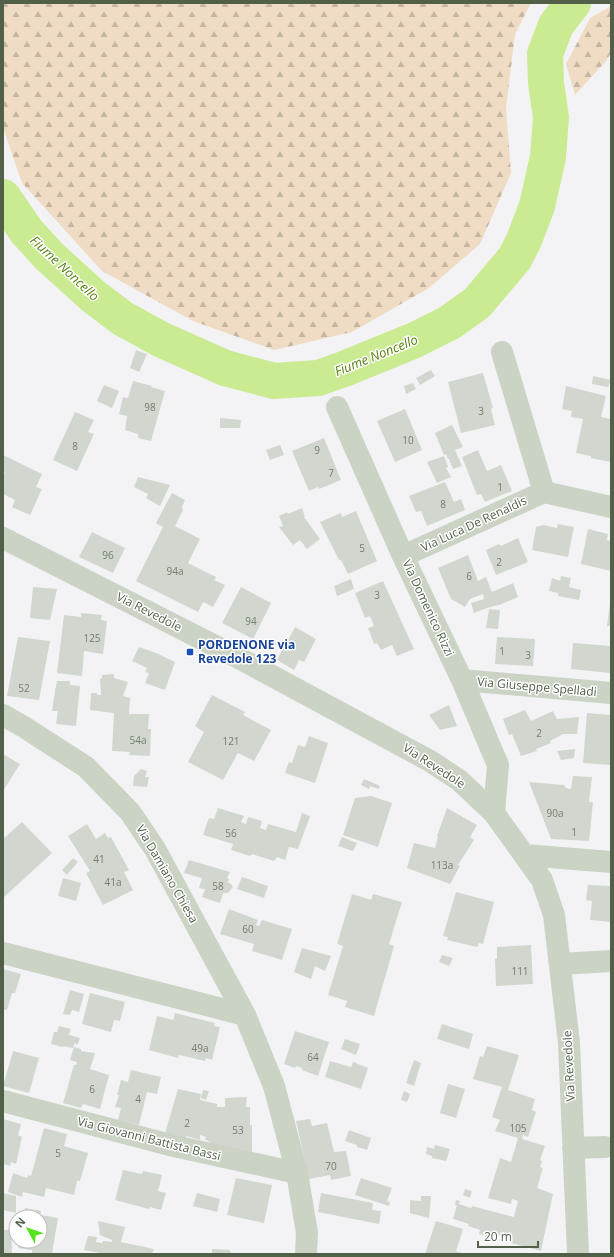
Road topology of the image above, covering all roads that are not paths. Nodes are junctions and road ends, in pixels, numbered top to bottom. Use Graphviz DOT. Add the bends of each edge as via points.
graph roads {
  1 [pos="502,352"];
  2 [pos="337,407"];
  3 [pos="544,492"];
  4 [pos="611,507"];
  5 [pos="3,538"];
  6 [pos="404,556"];
  7 [pos="462,680"];
  8 [pos="611,693"];
  9 [pos="3,715"];
  10 [pos="494,813"];
  11 [pos="525,855"];
  12 [pos="611,862"];
  13 [pos="3,953"];
  14 [pos="611,961"];
  15 [pos="560,964"];
  16 [pos="245,1015"];
  17 [pos="3,1101"];
  18 [pos="605,1147"];
  19 [pos="573,1148"];
  20 [pos="297,1173"];
  21 [pos="306,1254"];
  22 [pos="578,1254"];
  1 -- 3 [label="street"];
  2 -- 6 [label="street, Via Domenico Rizzi"];
  3 -- 4 [label="street"];
  3 -- 6 [label="street, Via Luca De Renaldis"];
  5 -- 10 [label="street, Via Revedole" via="237,657 430,761 459,780"];
  6 -- 7 [label="street, Via Domenico Rizzi"];
  7 -- 8 [label="street, Via Giuseppe Spelladi"];
  7 -- 10 [label="street, Via Domenico Rizzi" via="498,765"];
  9 -- 16 [label="street, Via Damiano Chiesa" via="86,767 130,812 155,849"];
  10 -- 11 [label="street, Via Revedole"];
  11 -- 12 [label="street"];
  11 -- 15 [label="street, Via Revedole" via="542,880 554,915"];
  13 -- 16 [label="street"];
  14 -- 15 [label="street"];
  15 -- 19 [label="street, Via Revedole" via="569,1043"];
  16 -- 20 [label="street, Via Damiano Chiesa" via="274,1086"];
  17 -- 20 [label="street, Via Giovanni Battista Bassi" via="174,1146"];
  18 -- 19 [label="street"];
  19 -- 22 [label="street, Via Revedole"];
  20 -- 21 [label="street, Via Damiano Chiesa" via="307,1233"];
}
